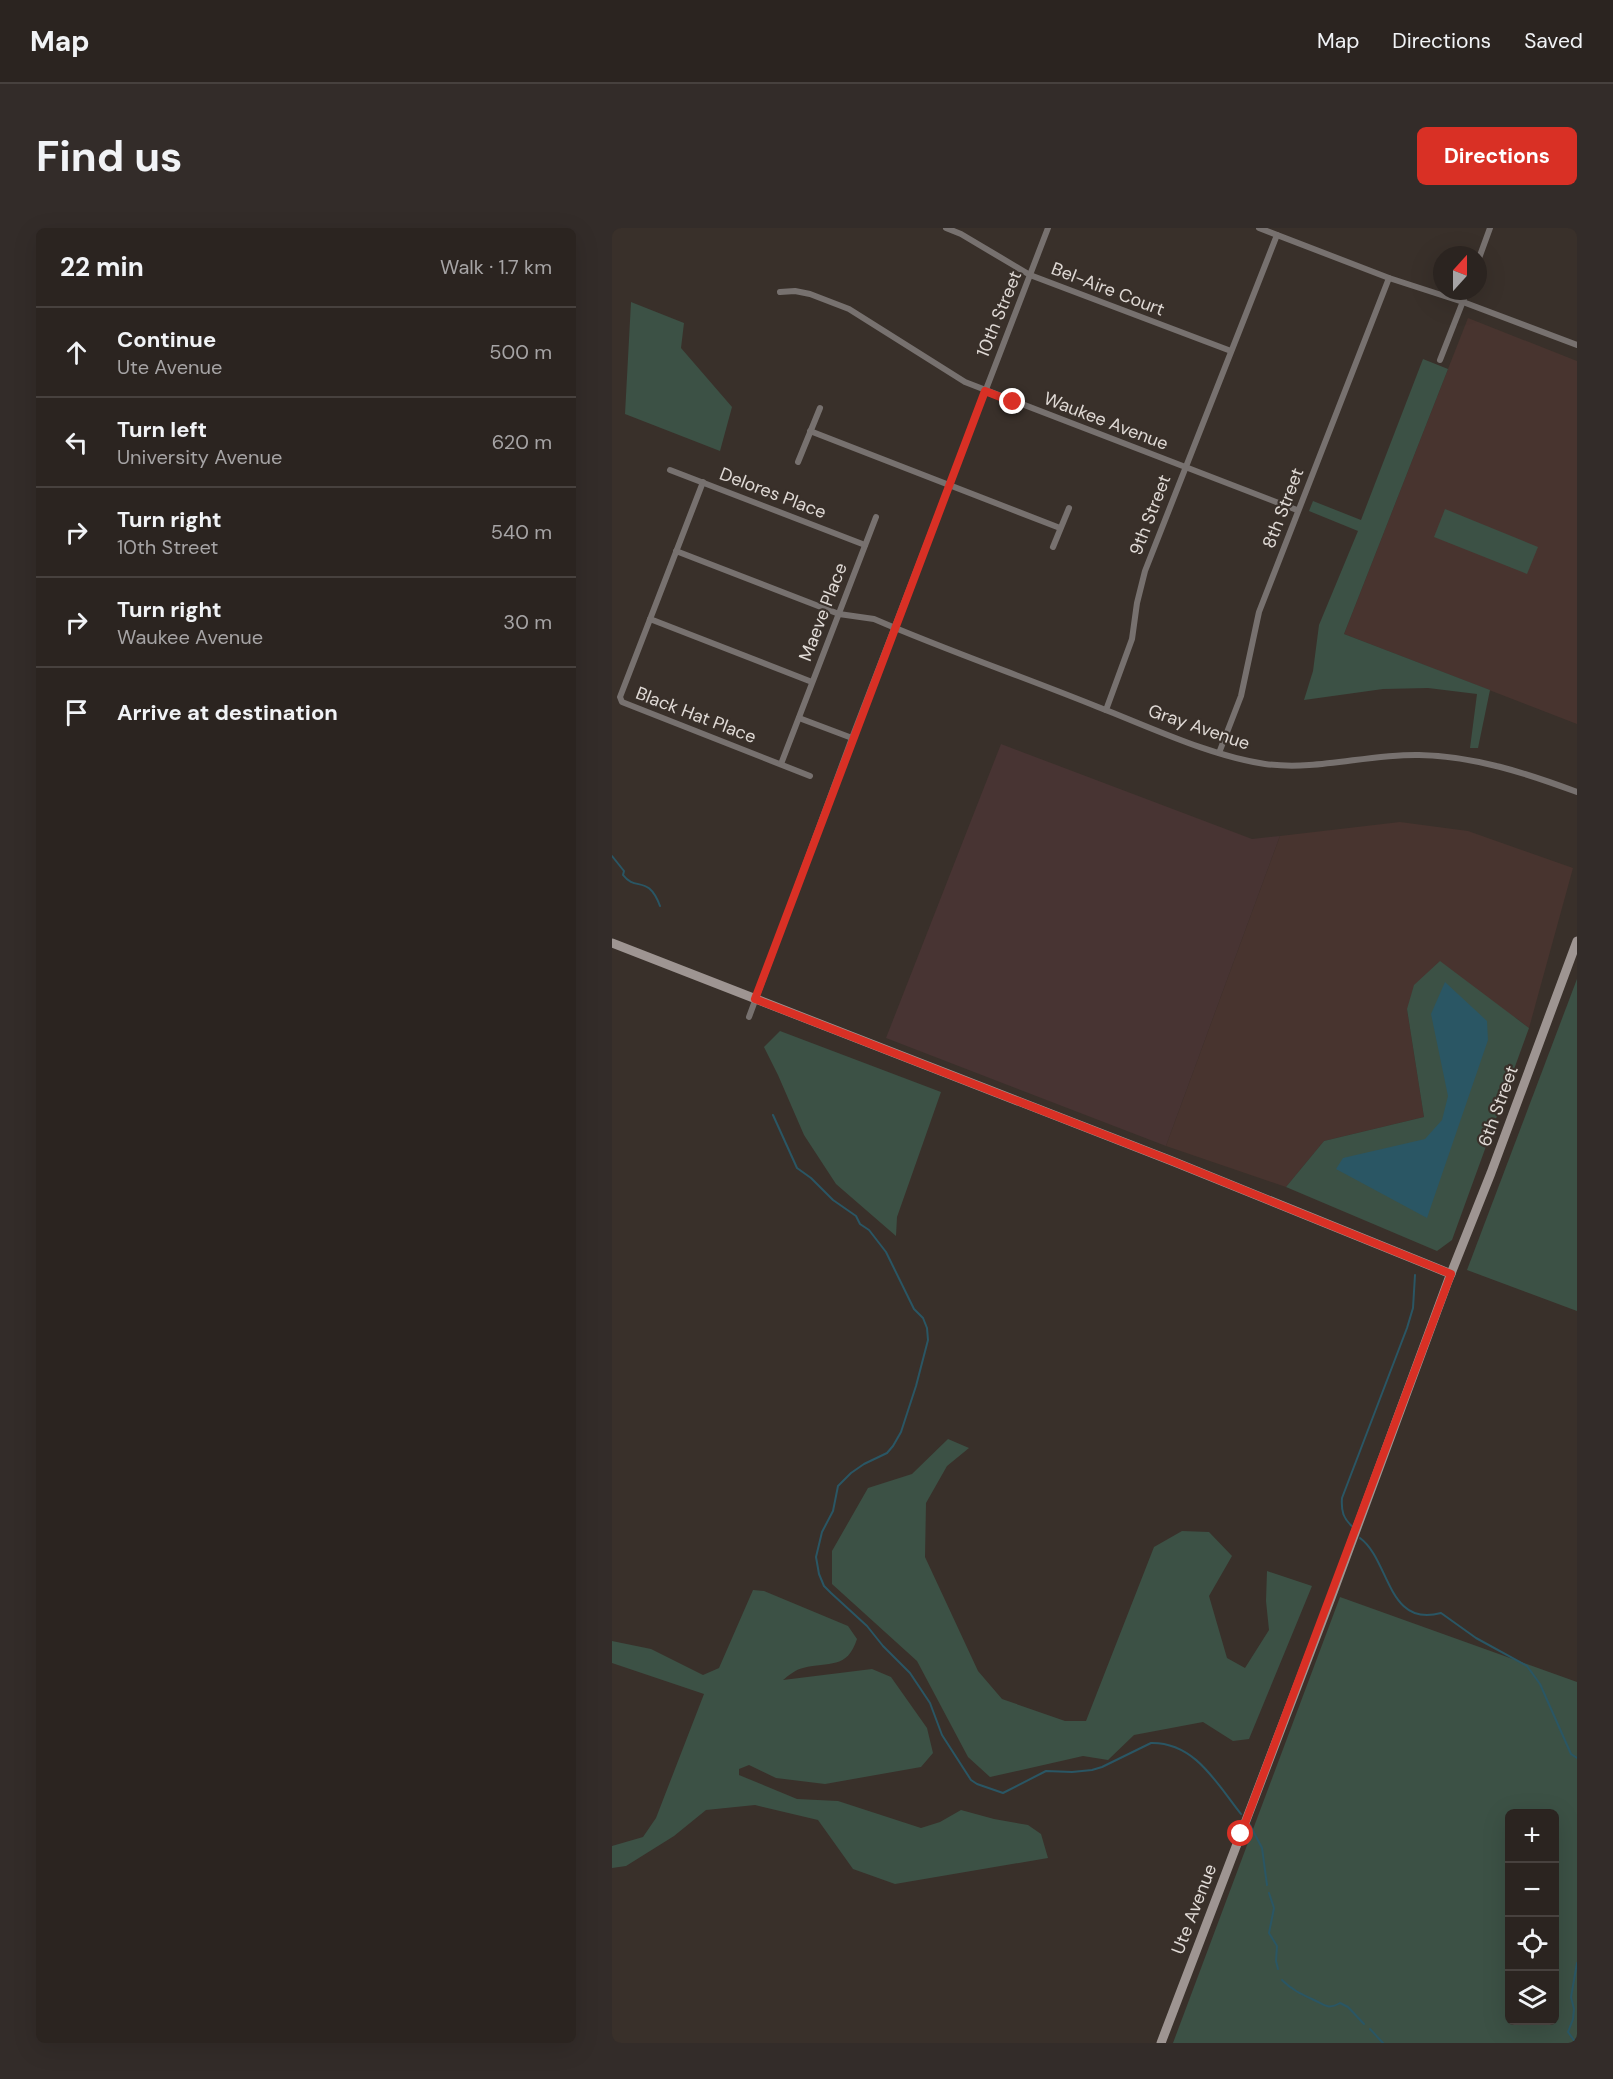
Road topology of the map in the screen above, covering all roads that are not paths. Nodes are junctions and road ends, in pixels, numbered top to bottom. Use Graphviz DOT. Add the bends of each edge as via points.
graph roads {
  1 [pos="946,228"];
  2 [pos="1048,228"];
  3 [pos="1259,228"];
  4 [pos="1490,228"];
  5 [pos="1276,235"];
  6 [pos="1483,246"];
  7 [pos="1030,275"];
  8 [pos="1389,278"];
  9 [pos="780,292"];
  10 [pos="1463,302"];
  11 [pos="1577,345"];
  12 [pos="1231,351"];
  13 [pos="1440,360"];
  14 [pos="985,391"];
  15 [pos="820,408"];
  16 [pos="810,431"];
  17 [pos="798,462"];
  18 [pos="1185,467"];
  19 [pos="670,470"];
  20 [pos="703,482"];
  21 [pos="949,485"];
  22 [pos="1069,508"];
  23 [pos="1297,510"];
  24 [pos="876,517"];
  25 [pos="1060,528"];
  26 [pos="865,545"];
  27 [pos="1053,547"];
  28 [pos="676,551"];
  29 [pos="839,614"];
  30 [pos="650,619"];
  31 [pos="894,628"];
  32 [pos="812,682"];
  33 [pos="1106,710"];
  34 [pos="799,718"];
  35 [pos="852,738"];
  36 [pos="1219,753"];
  37 [pos="781,764"];
  38 [pos="810,776"];
  39 [pos="1577,792"];
  40 [pos="1577,941"];
  41 [pos="612,943"];
  42 [pos="755,999"];
  43 [pos="749,1017"];
  44 [pos="1449,1277"];
  45 [pos="1161,2043"];
  1 -- 7 [label="street, Bel-Aire Court"];
  2 -- 7 [label="street, 10th Street"];
  3 -- 5 [label="street"];
  4 -- 6 [label="street"];
  5 -- 8 [label="street"];
  5 -- 12 [label="street, 9th Street"];
  7 -- 12 [label="street, Bel-Aire Court"];
  7 -- 14 [label="street, 10th Street"];
  8 -- 10 [label="street"];
  8 -- 23 [label="street, 8th Street"];
  9 -- 14 [label="street, Waukee Avenue" via="810,294 849,309 964,382"];
  10 -- 11 [label="street"];
  10 -- 13 [label="street"];
  12 -- 18 [label="street, 9th Street"];
  14 -- 18 [label="street, Waukee Avenue"];
  14 -- 21 [label="street, 10th Street"];
  15 -- 16 [label="street"];
  16 -- 17 [label="street"];
  16 -- 21 [label="street"];
  18 -- 23 [label="street, Waukee Avenue"];
  18 -- 33 [label="street, 9th Street" via="1145,571 1132,639"];
  19 -- 20 [label="street, Delores Place"];
  20 -- 26 [label="street, Delores Place"];
  20 -- 28 [label="street, Black Hat Place"];
  21 -- 25 [label="street"];
  21 -- 31 [label="street, 10th Street"];
  22 -- 25 [label="street"];
  23 -- 36 [label="street, 8th Street" via="1259,612 1241,696"];
  24 -- 26 [label="street, Maeve Place"];
  25 -- 27 [label="street"];
  26 -- 29 [label="street, Maeve Place"];
  28 -- 29 [label="street, Gray Avenue"];
  28 -- 30 [label="street, Black Hat Place"];
  29 -- 31 [label="street, Gray Avenue" via="874,619"];
  29 -- 32 [label="street, Maeve Place"];
  30 -- 32 [label="street"];
  30 -- 37 [label="street, Black Hat Place" via="620,697 622,702"];
  31 -- 33 [label="street, Gray Avenue"];
  31 -- 35 [label="street, 10th Street"];
  32 -- 34 [label="street, Maeve Place"];
  33 -- 36 [label="street, Gray Avenue"];
  34 -- 35 [label="street"];
  34 -- 37 [label="street, Maeve Place"];
  35 -- 42 [label="street, 10th Street"];
  36 -- 39 [label="street, Gray Avenue" via="1269,764 1312,766 1407,756 1456,758 1506,767"];
  37 -- 38 [label="street, Black Hat Place"];
  40 -- 44 [label="main road, 6th Street"];
  41 -- 42 [label="main road"];
  42 -- 43 [label="street, 10th Street"];
  42 -- 44 [label="main road" via="1172,1161"];
  44 -- 45 [label="main road, Ute Avenue"];
}
